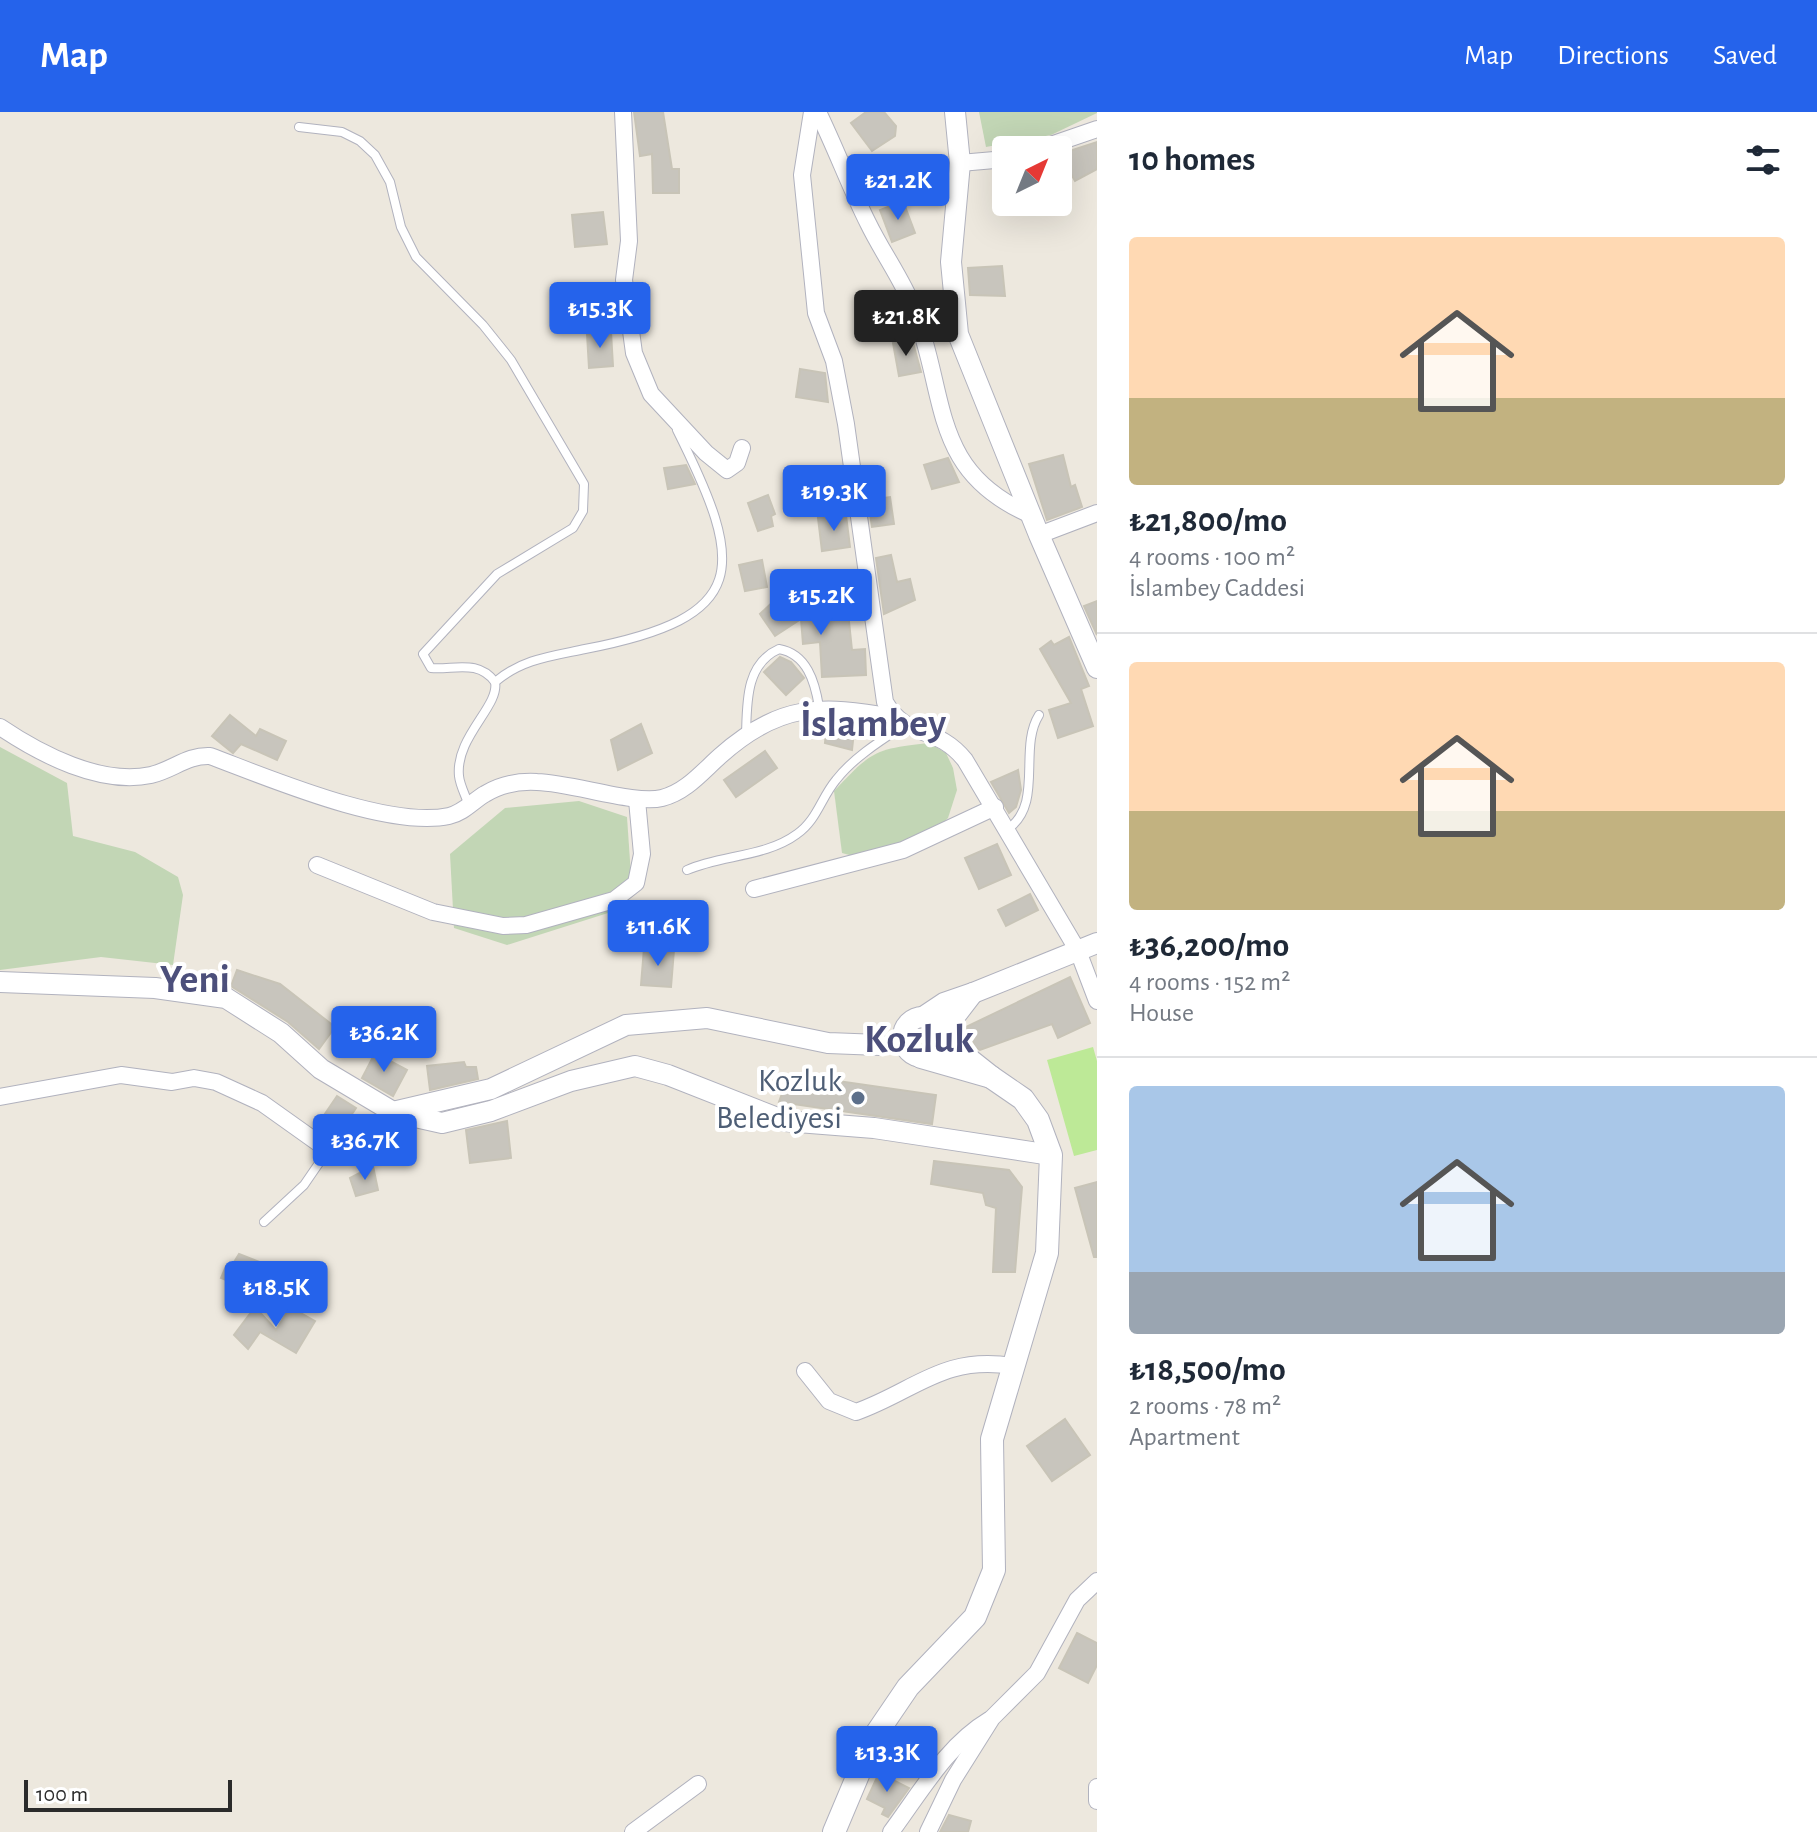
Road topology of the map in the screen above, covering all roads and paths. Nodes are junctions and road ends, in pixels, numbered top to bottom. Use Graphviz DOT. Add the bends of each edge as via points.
graph roads {
  1 [pos="623,112"];
  2 [pos="812,112"];
  3 [pos="818,112"];
  4 [pos="955,112"];
  5 [pos="299,127"];
  6 [pos="1097,129"];
  7 [pos="1072,138"];
  8 [pos="992,160"];
  9 [pos="960,163"];
  10 [pos="678,423"];
  11 [pos="742,448"];
  12 [pos="1097,513"];
  13 [pos="1031,515"];
  14 [pos="1039,535"];
  15 [pos="1097,668"];
  16 [pos="495,682"];
  17 [pos="819,707"];
  18 [pos="1039,715"];
  19 [pos="898,722"];
  20 [pos="0,727"];
  21 [pos="746,737"];
  22 [pos="637,800"];
  23 [pos="469,806"];
  24 [pos="995,807"];
  25 [pos="1008,829"];
  26 [pos="317,865"];
  27 [pos="687,870"];
  28 [pos="754,889"];
  29 [pos="1087,947"];
  30 [pos="0,982"];
  31 [pos="973,993"];
  32 [pos="1097,1001"];
  33 [pos="915,1022"];
  34 [pos="943,1036"];
  35 [pos="880,1045"];
  36 [pos="918,1056"];
  37 [pos="991,1077"];
  38 [pos="0,1097"];
  39 [pos="393,1112"];
  40 [pos="328,1150"];
  41 [pos="1051,1155"];
  42 [pos="264,1222"];
  43 [pos="1012,1366"];
  44 [pos="805,1371"];
  45 [pos="1097,1581"];
  46 [pos="992,1718"];
  47 [pos="698,1784"];
  48 [pos="1097,1787"];
  49 [pos="1097,1801"];
  50 [pos="633,1832"];
  51 [pos="834,1832"];
  52 [pos="891,1832"];
  53 [pos="928,1832"];
  1 -- 10 [label="street" via="629,241 624,280 634,353 651,394"];
  2 -- 19 [label="street" via="802,175 816,313 834,361 843,408 885,702"];
  3 -- 13 [label="street" via="868,224 914,308 948,437 969,472 1002,503"];
  4 -- 9 [label="street"];
  5 -- 16 [label="lane" via="342,132 375,155 416,257 497,342 581,475 585,502 573,528 505,567 425,650 423,659 431,668 465,666"];
  6 -- 7 [label="street"];
  8 -- 9 [label="street"];
  9 -- 13 [label="street" via="951,262 958,334"];
  10 -- 11 [label="street" via="727,470 737,463"];
  10 -- 16 [label="lane" via="676,429 704,483 723,549 723,569 712,595 660,632 539,658"];
  12 -- 14 [label="street"];
  13 -- 14 [label="street"];
  14 -- 15 [label="street"];
  16 -- 23 [label="lane" via="495,698 468,735 459,766"];
  17 -- 19 [label="street"];
  17 -- 21 [label="street" via="791,713"];
  17 -- 21 [label="lane" via="809,671 793,653 779,649 755,672"];
  18 -- 25 [label="lane" via="1031,733 1023,813"];
  19 -- 24 [label="street" via="952,744"];
  19 -- 27 [label="lane" via="838,777 798,834"];
  20 -- 23 [label="street" via="63,761 114,776 147,776 210,756 340,802 379,810 450,816"];
  21 -- 22 [label="street" via="686,788"];
  22 -- 23 [label="street" via="569,784 514,782"];
  22 -- 26 [label="street" via="642,854 636,883 614,900 526,925 503,926 433,912"];
  24 -- 25 [label="street"];
  24 -- 28 [label="street" via="903,850"];
  25 -- 29 [label="street"];
  29 -- 31 [label="street"];
  29 -- 32 [label="street"];
  30 -- 39 [label="street" via="155,988 226,998 281,1033 321,1069"];
  31 -- 33 [label="street" via="944,1003"];
  31 -- 34 [label="street"];
  33 -- 34 [label="street" via="936,1021"];
  33 -- 35 [label="street"];
  33 -- 36 [label="street" via="904,1040"];
  34 -- 36 [label="street" via="933,1054"];
  34 -- 37 [label="main road"];
  35 -- 36 [label="street"];
  35 -- 39 [label="street" via="828,1043 707,1018 626,1025 491,1089"];
  36 -- 37 [label="main road"];
  37 -- 41 [label="main road" via="1023,1099 1038,1120"];
  38 -- 40 [label="street" via="121,1075 205,1080 262,1103"];
  39 -- 40 [label="street" via="356,1141"];
  39 -- 41 [label="street" via="442,1123 635,1066 785,1121 874,1128"];
  40 -- 42 [label="lane" via="304,1185"];
  41 -- 43 [label="main road" via="1047,1253"];
  43 -- 44 [label="street" via="984,1362 945,1369 856,1412 829,1401"];
  43 -- 51 [label="main road" via="992,1439 994,1570 975,1617 908,1687 874,1737"];
  45 -- 46 [label="street" via="1077,1600 1037,1673"];
  46 -- 52 [label="street" via="950,1754"];
  46 -- 53 [label="street"];
  47 -- 50 [label="street"];
  48 -- 49 [label="street"];
}
